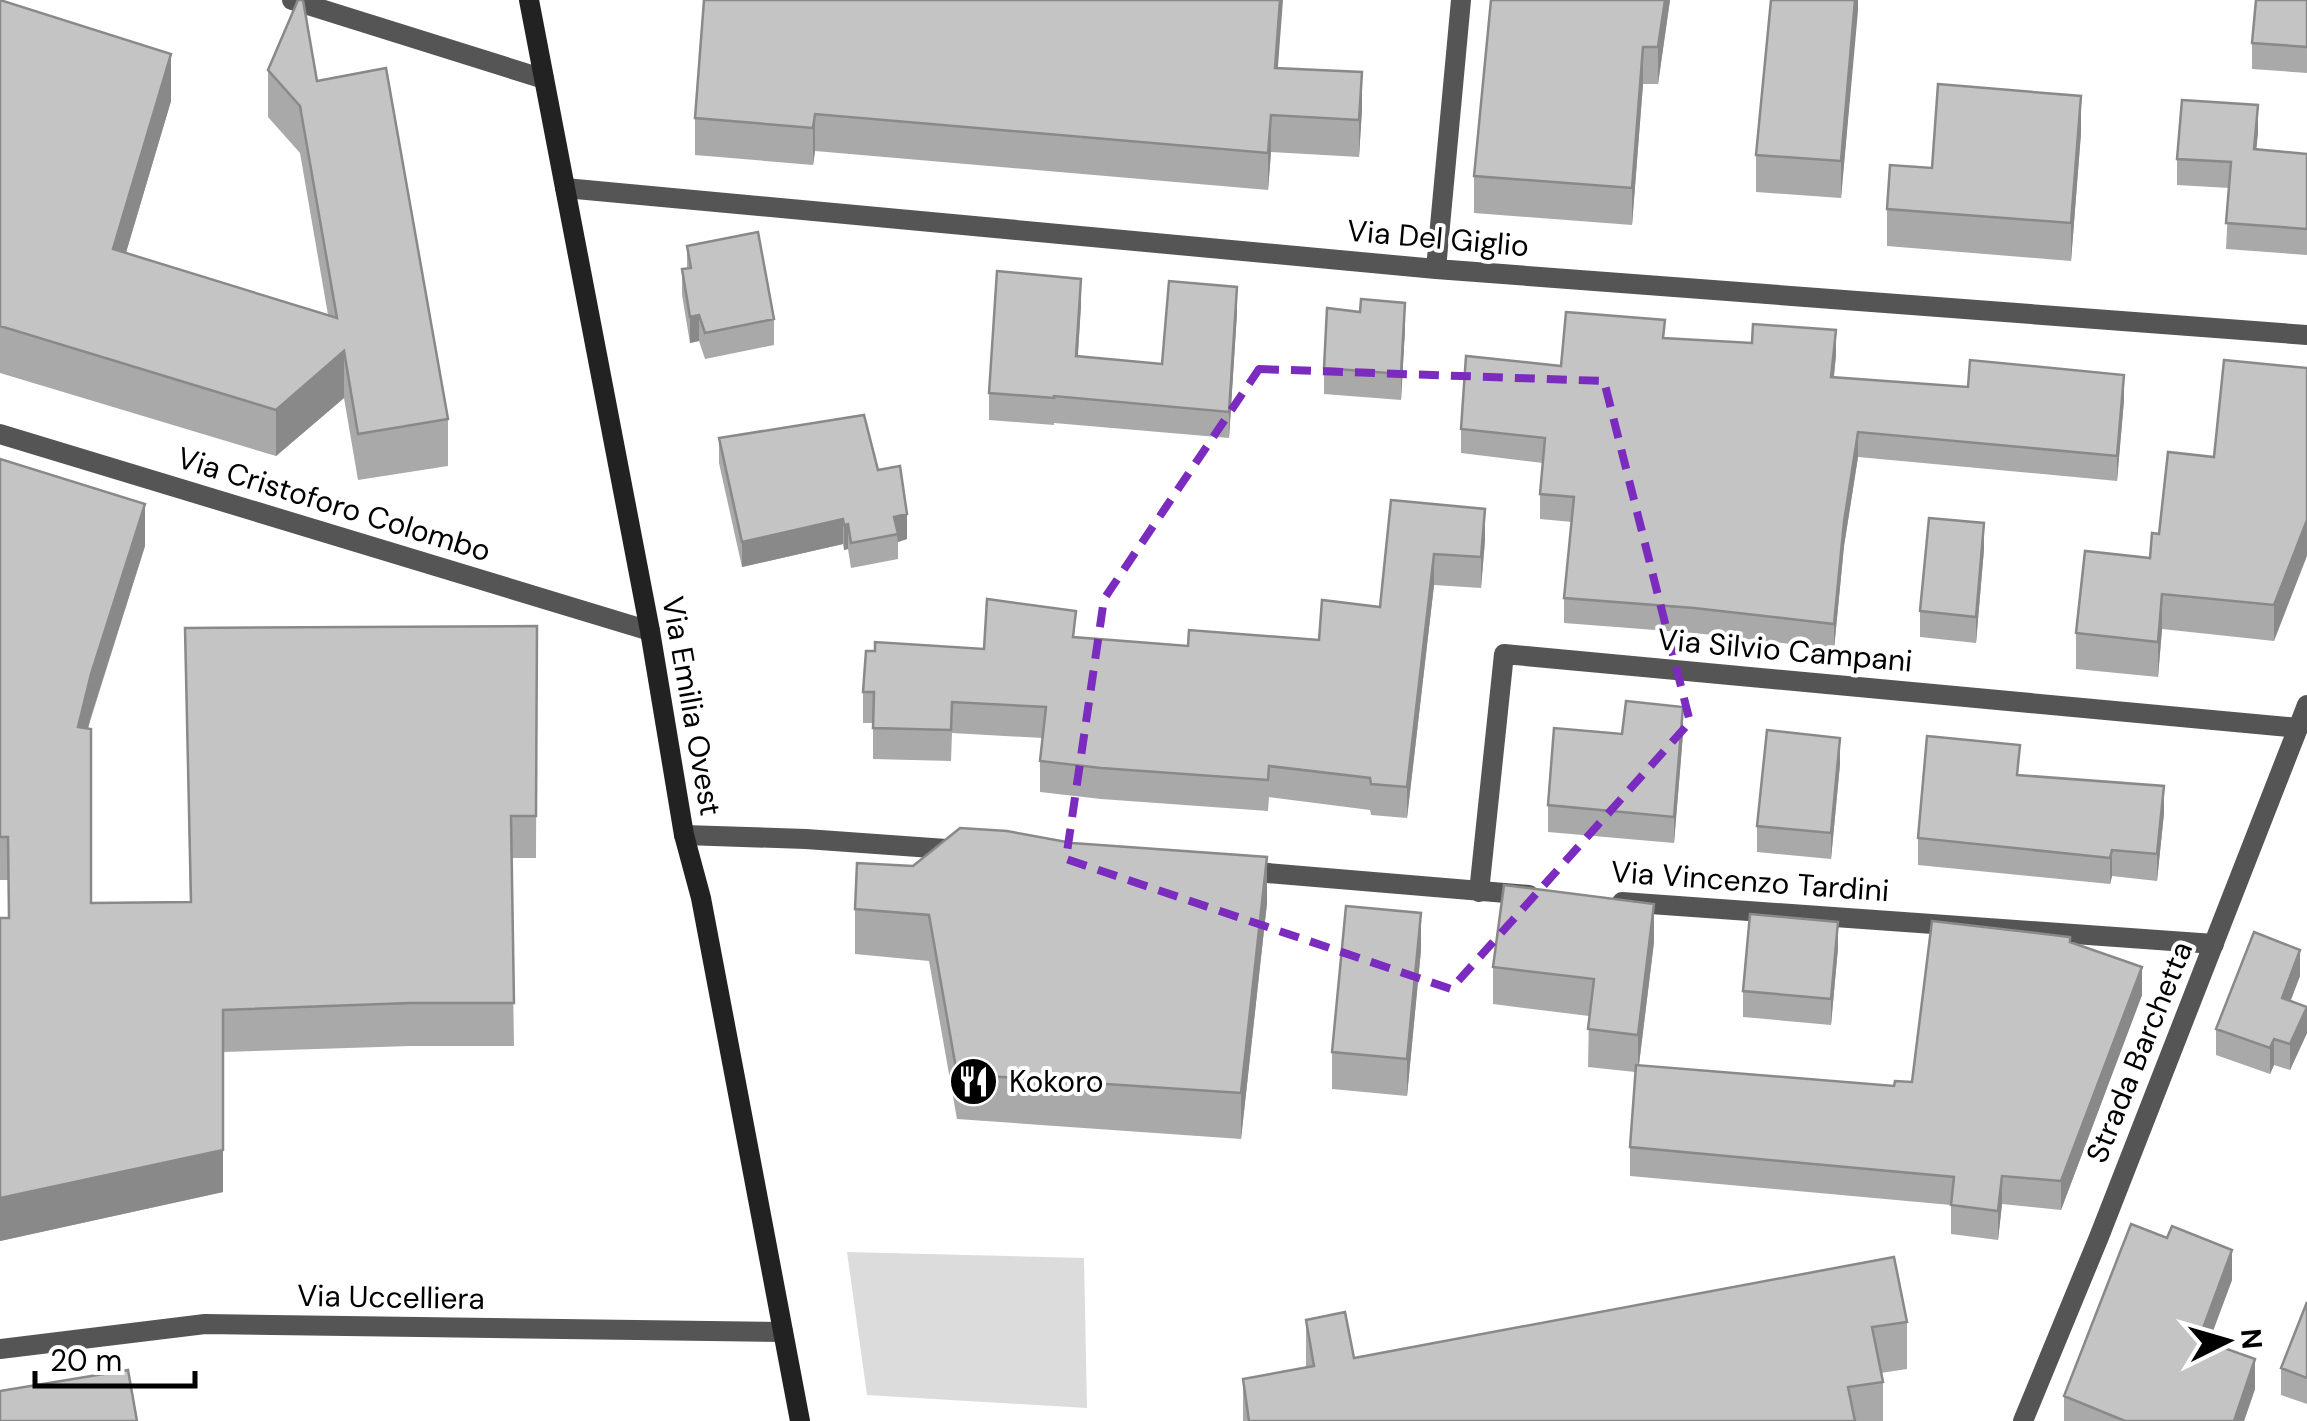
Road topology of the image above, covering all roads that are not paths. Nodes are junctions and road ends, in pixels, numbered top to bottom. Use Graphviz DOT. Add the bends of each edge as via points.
graph roads {
  1 [pos="292,0"];
  2 [pos="529,0"];
  3 [pos="1461,0"];
  4 [pos="544,79"];
  5 [pos="564,188"];
  6 [pos="1436,269"];
  7 [pos="2307,336"];
  8 [pos="0,434"];
  9 [pos="650,630"];
  10 [pos="2307,705"];
  11 [pos="2298,728"];
  12 [pos="684,835"];
  13 [pos="981,852"];
  14 [pos="1214,869"];
  15 [pos="1479,892"];
  16 [pos="1558,897"];
  17 [pos="1598,900"];
  18 [pos="2214,944"];
  19 [pos="783,1332"];
  20 [pos="0,1349"];
  21 [pos="800,1421"];
  22 [pos="2023,1421"];
  1 -- 4 [label="street"];
  2 -- 4 [label="main road, Via Emilia Ovest"];
  3 -- 6 [label="street"];
  4 -- 5 [label="main road, Via Emilia Ovest"];
  5 -- 6 [label="street, Via Del Giglio"];
  5 -- 9 [label="main road, Via Emilia Ovest"];
  6 -- 7 [label="street, Via Del Giglio"];
  8 -- 9 [label="street, Via Cristoforo Colombo"];
  9 -- 12 [label="main road, Via Emilia Ovest"];
  10 -- 11 [label="street, Strada Barchetta"];
  11 -- 15 [label="street, Via Silvio Campani" via="1504,654"];
  11 -- 18 [label="street, Strada Barchetta"];
  12 -- 13 [label="street"];
  12 -- 19 [label="main road, Via Emilia Ovest"];
  14 -- 15 [label="street"];
  15 -- 16 [label="street"];
  17 -- 18 [label="street, Via Vincenzo Tardini"];
  18 -- 22 [label="street, Strada Barchetta"];
  19 -- 20 [label="street, Via Uccelliera" via="204,1324"];
  19 -- 21 [label="main road, Via Emilia Ovest"];
}
